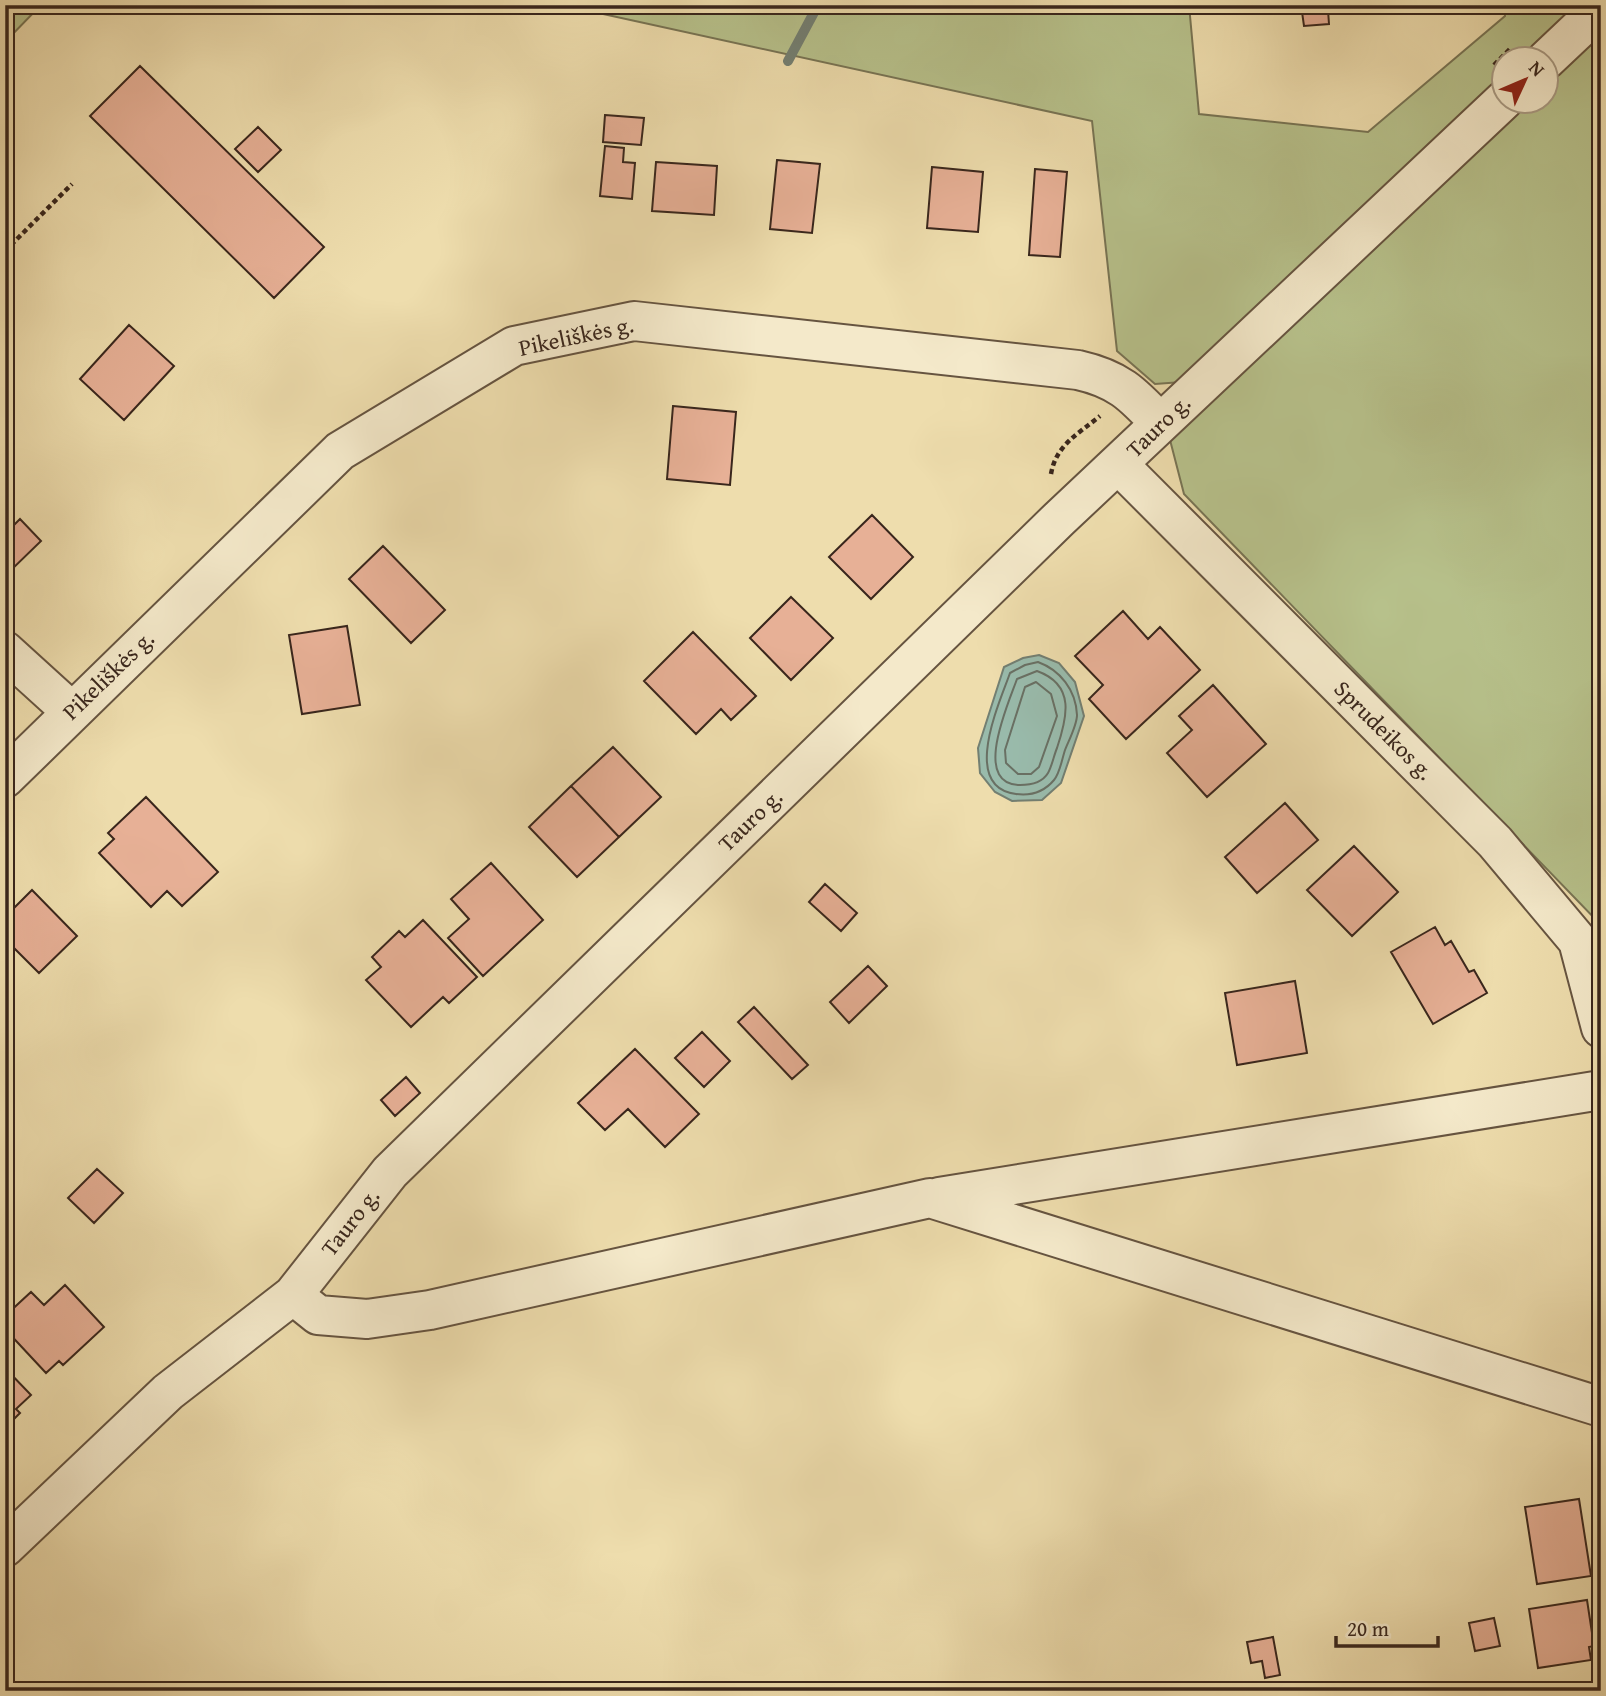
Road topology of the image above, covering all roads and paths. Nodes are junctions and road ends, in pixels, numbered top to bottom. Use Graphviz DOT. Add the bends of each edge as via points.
graph roads {
  1 [pos="1601,8"];
  2 [pos="1560,47"];
  3 [pos="1490,113"];
  4 [pos="72,184"];
  5 [pos="5,251"];
  6 [pos="1160,423"];
  7 [pos="1118,464"];
  8 [pos="5,651"];
  9 [pos="71,711"];
  10 [pos="5,778"];
  11 [pos="1601,1027"];
  12 [pos="1601,1090"];
  13 [pos="930,1199"];
  14 [pos="293,1295"];
  15 [pos="1601,1407"];
  16 [pos="5,1547"];
  1 -- 2 [label="street"];
  3 -- 6 [label="street, Tauro g."];
  4 -- 5 [label="path"];
  6 -- 7 [label="street, Tauro g."];
  6 -- 9 [label="street, Pikeliškės g." via="1108,377 1078,370 634,320 514,346 340,451"];
  7 -- 11 [label="street, Sprudeikos g." via="1495,842 1577,941"];
  7 -- 14 [label="street, Tauro g." via="390,1172"];
  8 -- 9 [label="street"];
  9 -- 10 [label="street, Pikeliškės g."];
  12 -- 13 [label="street"];
  13 -- 14 [label="street" via="430,1310 367,1319 318,1315"];
  13 -- 15 [label="street"];
  14 -- 16 [label="street, Tauro g." via="168,1392"];
}
